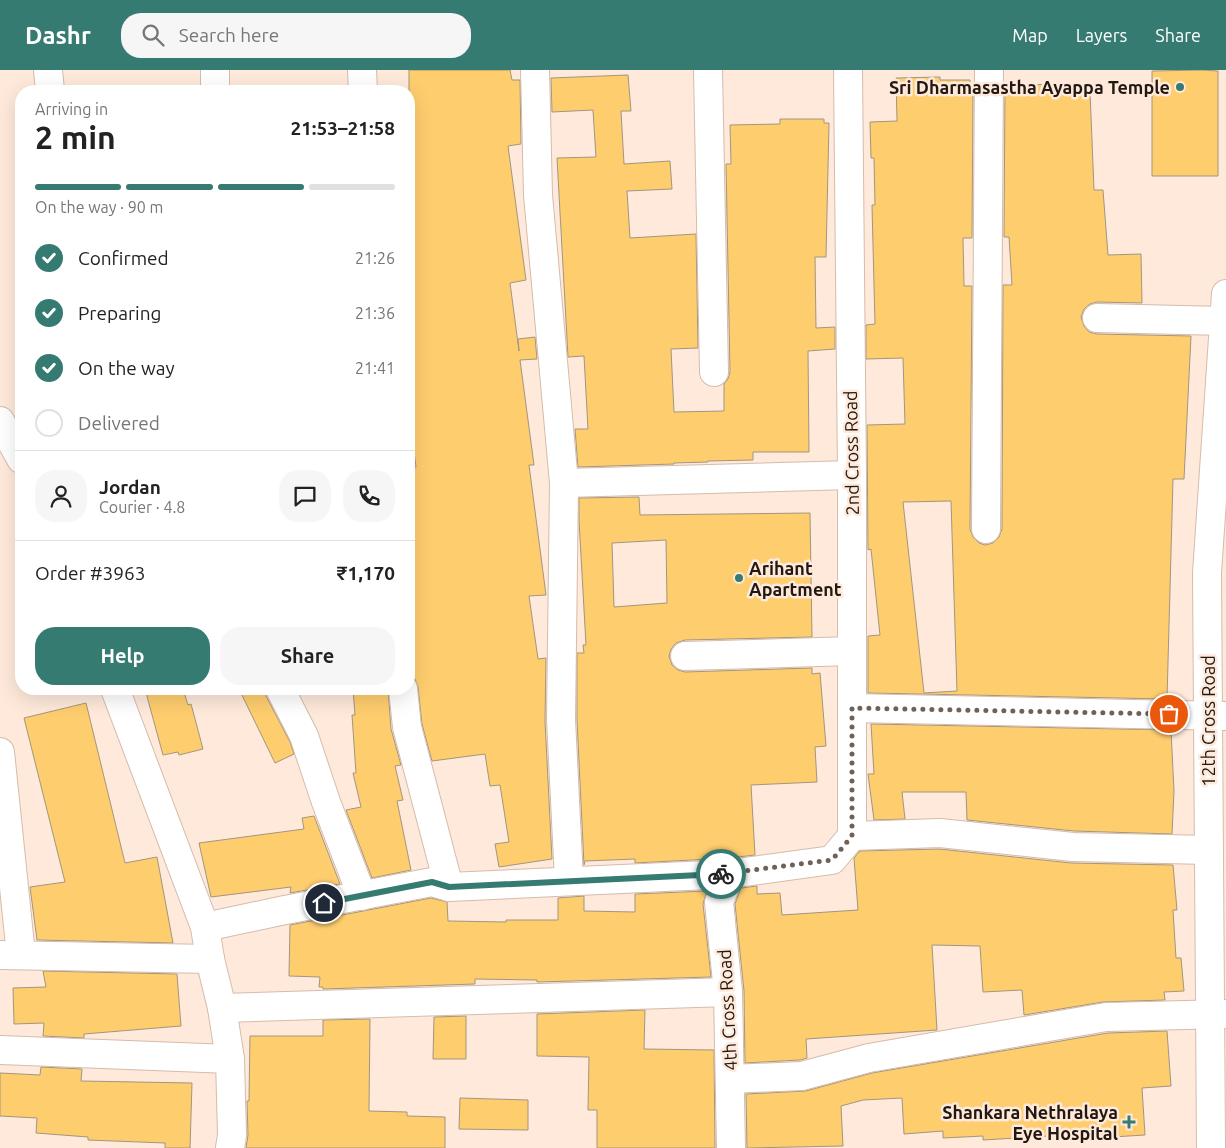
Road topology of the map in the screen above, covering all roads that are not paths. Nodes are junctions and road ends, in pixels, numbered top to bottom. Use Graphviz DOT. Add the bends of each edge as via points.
graph roads {
  1 [pos="48,70"];
  2 [pos="215,70"];
  3 [pos="362,70"];
  4 [pos="535,70"];
  5 [pos="708,70"];
  6 [pos="848,70"];
  7 [pos="989,70"];
  8 [pos="49,85"];
  9 [pos="215,85"];
  10 [pos="363,85"];
  11 [pos="1226,294"];
  12 [pos="1097,318"];
  13 [pos="1224,321"];
  14 [pos="714,372"];
  15 [pos="0,421"];
  16 [pos="15,448"];
  17 [pos="852,475"];
  18 [pos="564,483"];
  19 [pos="986,528"];
  20 [pos="852,651"];
  21 [pos="685,656"];
  22 [pos="117,695"];
  23 [pos="283,695"];
  24 [pos="404,695"];
  25 [pos="852,708"];
  26 [pos="1217,715"];
  27 [pos="0,752"];
  28 [pos="0,758"];
  29 [pos="852,836"];
  30 [pos="1209,850"];
  31 [pos="730,874"];
  32 [pos="569,880"];
  33 [pos="449,887"];
  34 [pos="362,896"];
  35 [pos="205,927"];
  36 [pos="10,955"];
  37 [pos="210,958"];
  38 [pos="728,992"];
  39 [pos="222,1008"];
  40 [pos="1218,1015"];
  41 [pos="0,1050"];
  42 [pos="230,1060"];
  43 [pos="731,1079"];
  44 [pos="230,1148"];
  45 [pos="731,1148"];
  46 [pos="1211,1148"];
  1 -- 8 [label="street"];
  2 -- 9 [label="street"];
  3 -- 10 [label="street"];
  4 -- 18 [label="street" via="538,195"];
  5 -- 14 [label="street"];
  6 -- 17 [label="street, 2nd Cross Road"];
  7 -- 19 [label="street"];
  11 -- 13 [label="street, 12th Cross Road"];
  12 -- 13 [label="street"];
  13 -- 26 [label="street, 12th Cross Road" via="1208,573"];
  15 -- 16 [label="street"];
  17 -- 18 [label="street"];
  17 -- 20 [label="street, 2nd Cross Road"];
  18 -- 32 [label="street" via="561,720"];
  20 -- 21 [label="street"];
  20 -- 25 [label="street, 2nd Cross Road"];
  22 -- 35 [label="street"];
  23 -- 34 [label="street" via="304,736"];
  24 -- 33 [label="street" via="408,727"];
  25 -- 26 [label="street"];
  25 -- 29 [label="street, 2nd Cross Road"];
  26 -- 30 [label="street, 12th Cross Road"];
  27 -- 28 [label="street"];
  28 -- 36 [label="street"];
  29 -- 30 [label="street" via="940,833 1073,847"];
  29 -- 31 [label="street" via="832,860"];
  30 -- 40 [label="street, 12th Cross Road"];
  31 -- 32 [label="street"];
  31 -- 38 [label="street, 4th Cross Road" via="719,902"];
  32 -- 33 [label="street"];
  33 -- 34 [label="street" via="432,882"];
  34 -- 35 [label="street"];
  35 -- 37 [label="street"];
  36 -- 37 [label="street"];
  37 -- 39 [label="street"];
  38 -- 39 [label="street"];
  38 -- 43 [label="street, 4th Cross Road"];
  39 -- 42 [label="street"];
  40 -- 43 [label="street" via="1106,1017 869,1058 802,1076"];
  40 -- 46 [label="street, 12th Cross Road"];
  41 -- 42 [label="street"];
  42 -- 44 [label="street"];
  43 -- 45 [label="street, 4th Cross Road"];
}
